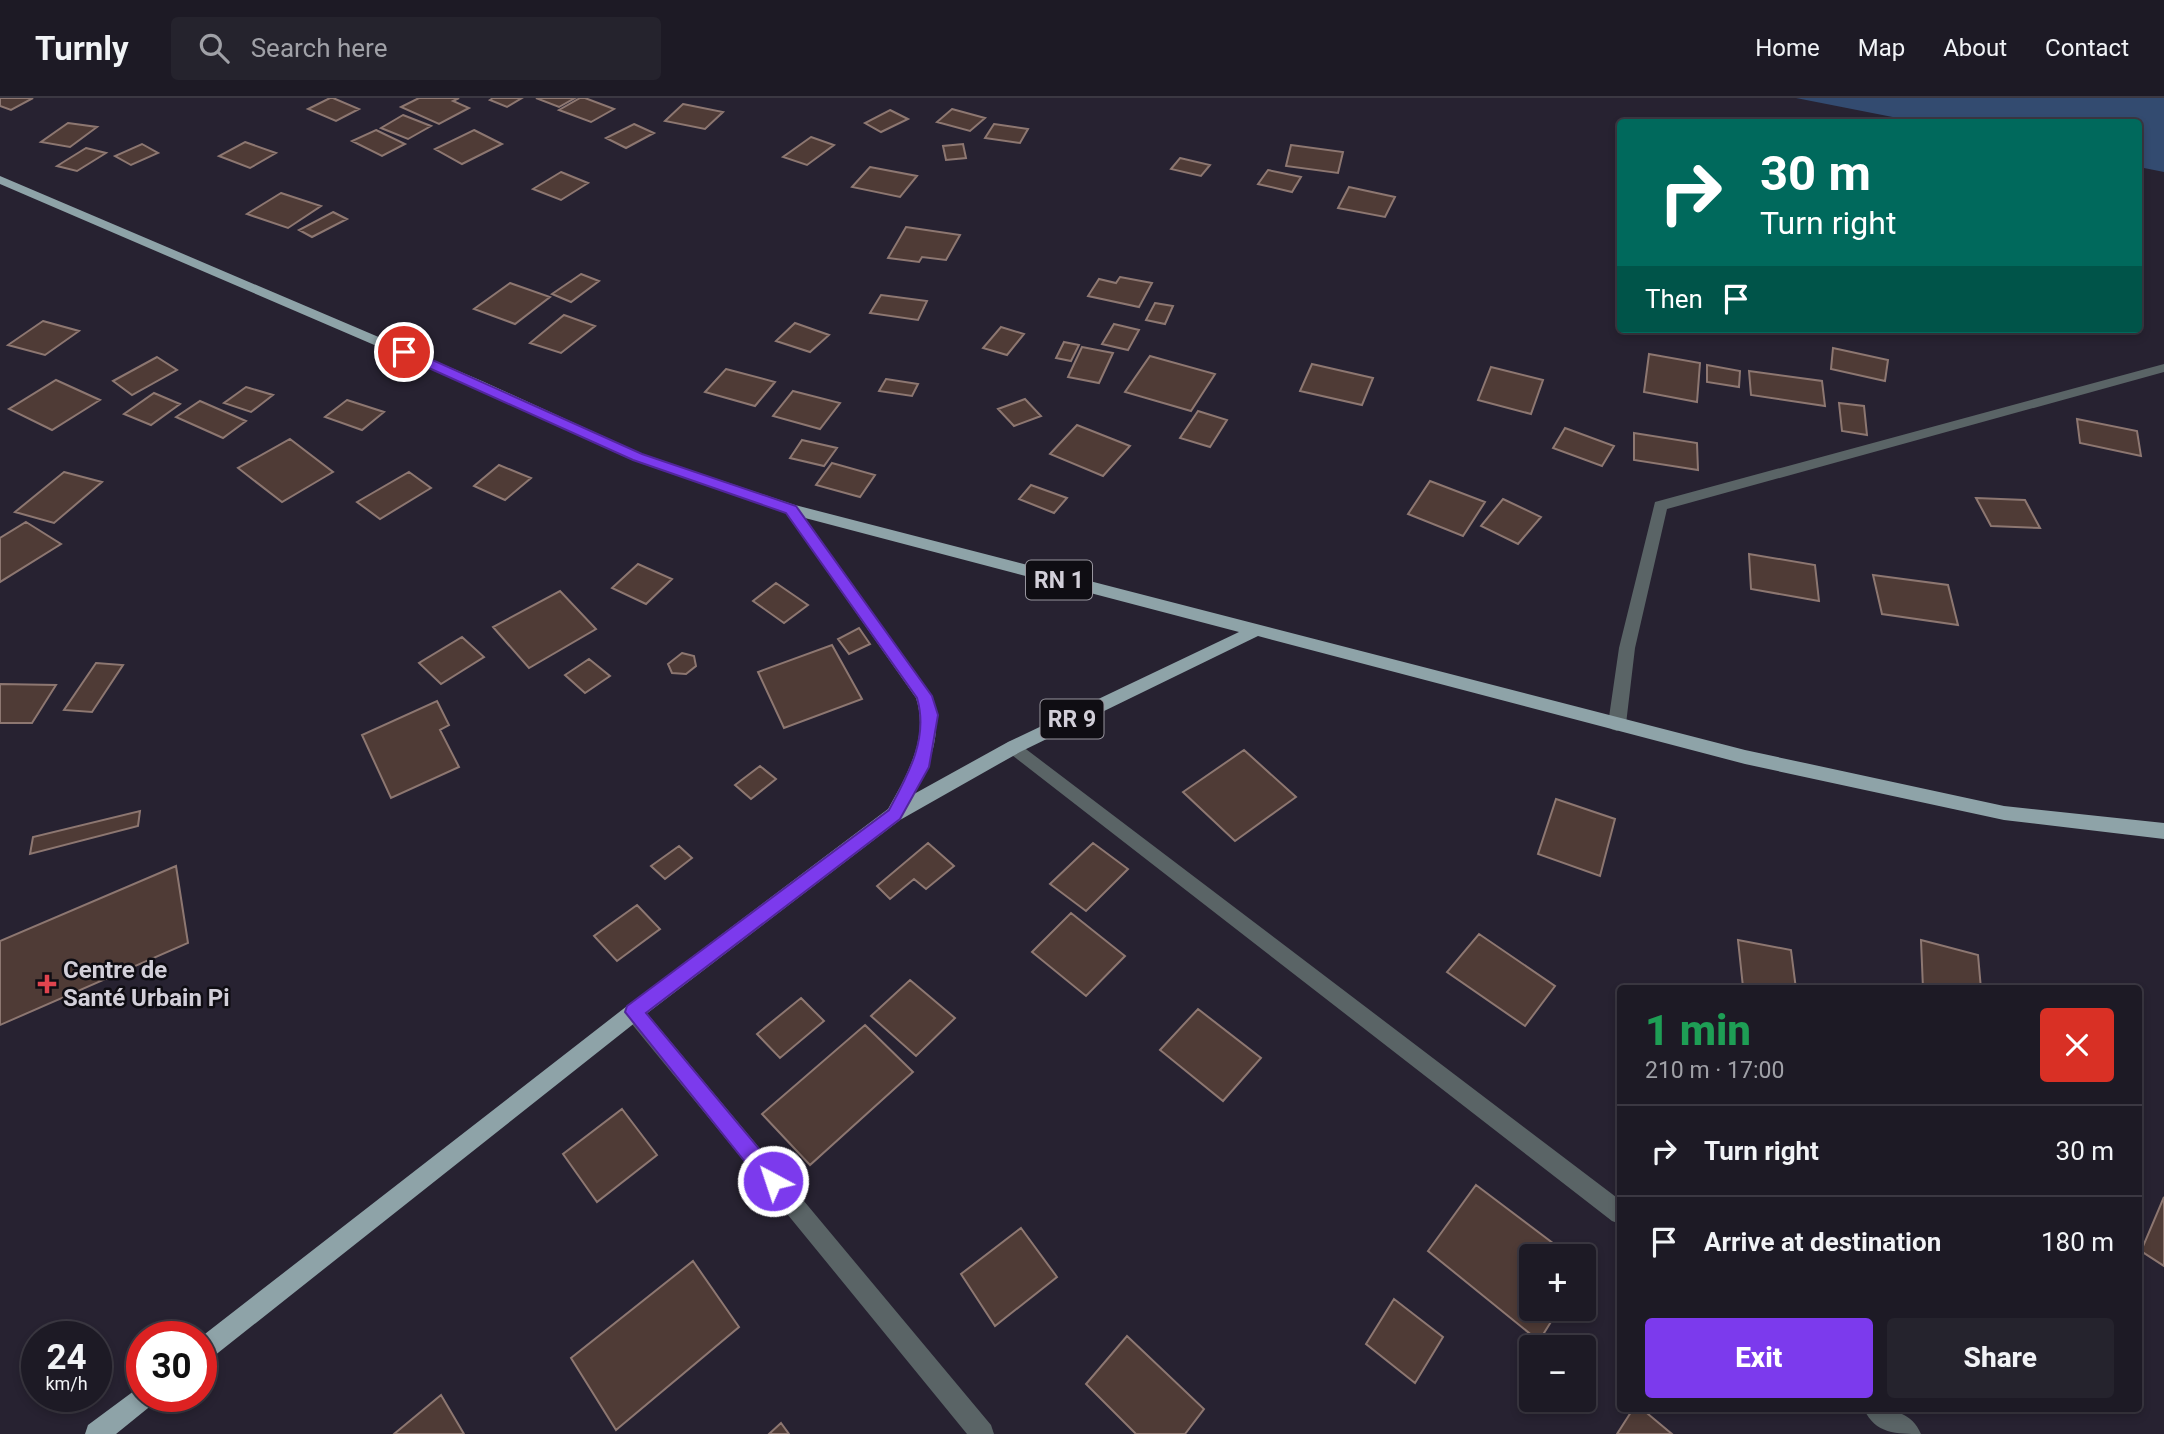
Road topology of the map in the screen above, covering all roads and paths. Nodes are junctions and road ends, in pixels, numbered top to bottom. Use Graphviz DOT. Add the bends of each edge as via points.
graph roads {
  1 [pos="0,180"];
  2 [pos="2164,368"];
  3 [pos="791,509"];
  4 [pos="1253,632"];
  5 [pos="1617,724"];
  6 [pos="1014,747"];
  7 [pos="894,814"];
  8 [pos="2164,831"];
  9 [pos="634,1012"];
  10 [pos="1617,1211"];
  11 [pos="217,1339"];
  12 [pos="126,1412"];
  13 [pos="1880,1412"];
  14 [pos="100,1433"];
  15 [pos="982,1434"];
  16 [pos="1909,1434"];
  1 -- 3 [label="main road, RN 1" via="638,457"];
  2 -- 5 [label="street" via="1660,506 1627,648"];
  3 -- 4 [label="main road, RN 1"];
  3 -- 7 [label="main road, RR 9" via="924,696 930,715 921,767"];
  4 -- 5 [label="main road, RN 1"];
  4 -- 6 [label="main road, RR 9"];
  5 -- 8 [label="main road, RN 1" via="2004,813"];
  6 -- 7 [label="main road, RR 9"];
  6 -- 10 [label="street"];
  7 -- 9 [label="main road, RR 9"];
  9 -- 11 [label="main road, RR 9"];
  9 -- 15 [label="street"];
  12 -- 14 [label="main road"];
  13 -- 16 [label="street"];
}
